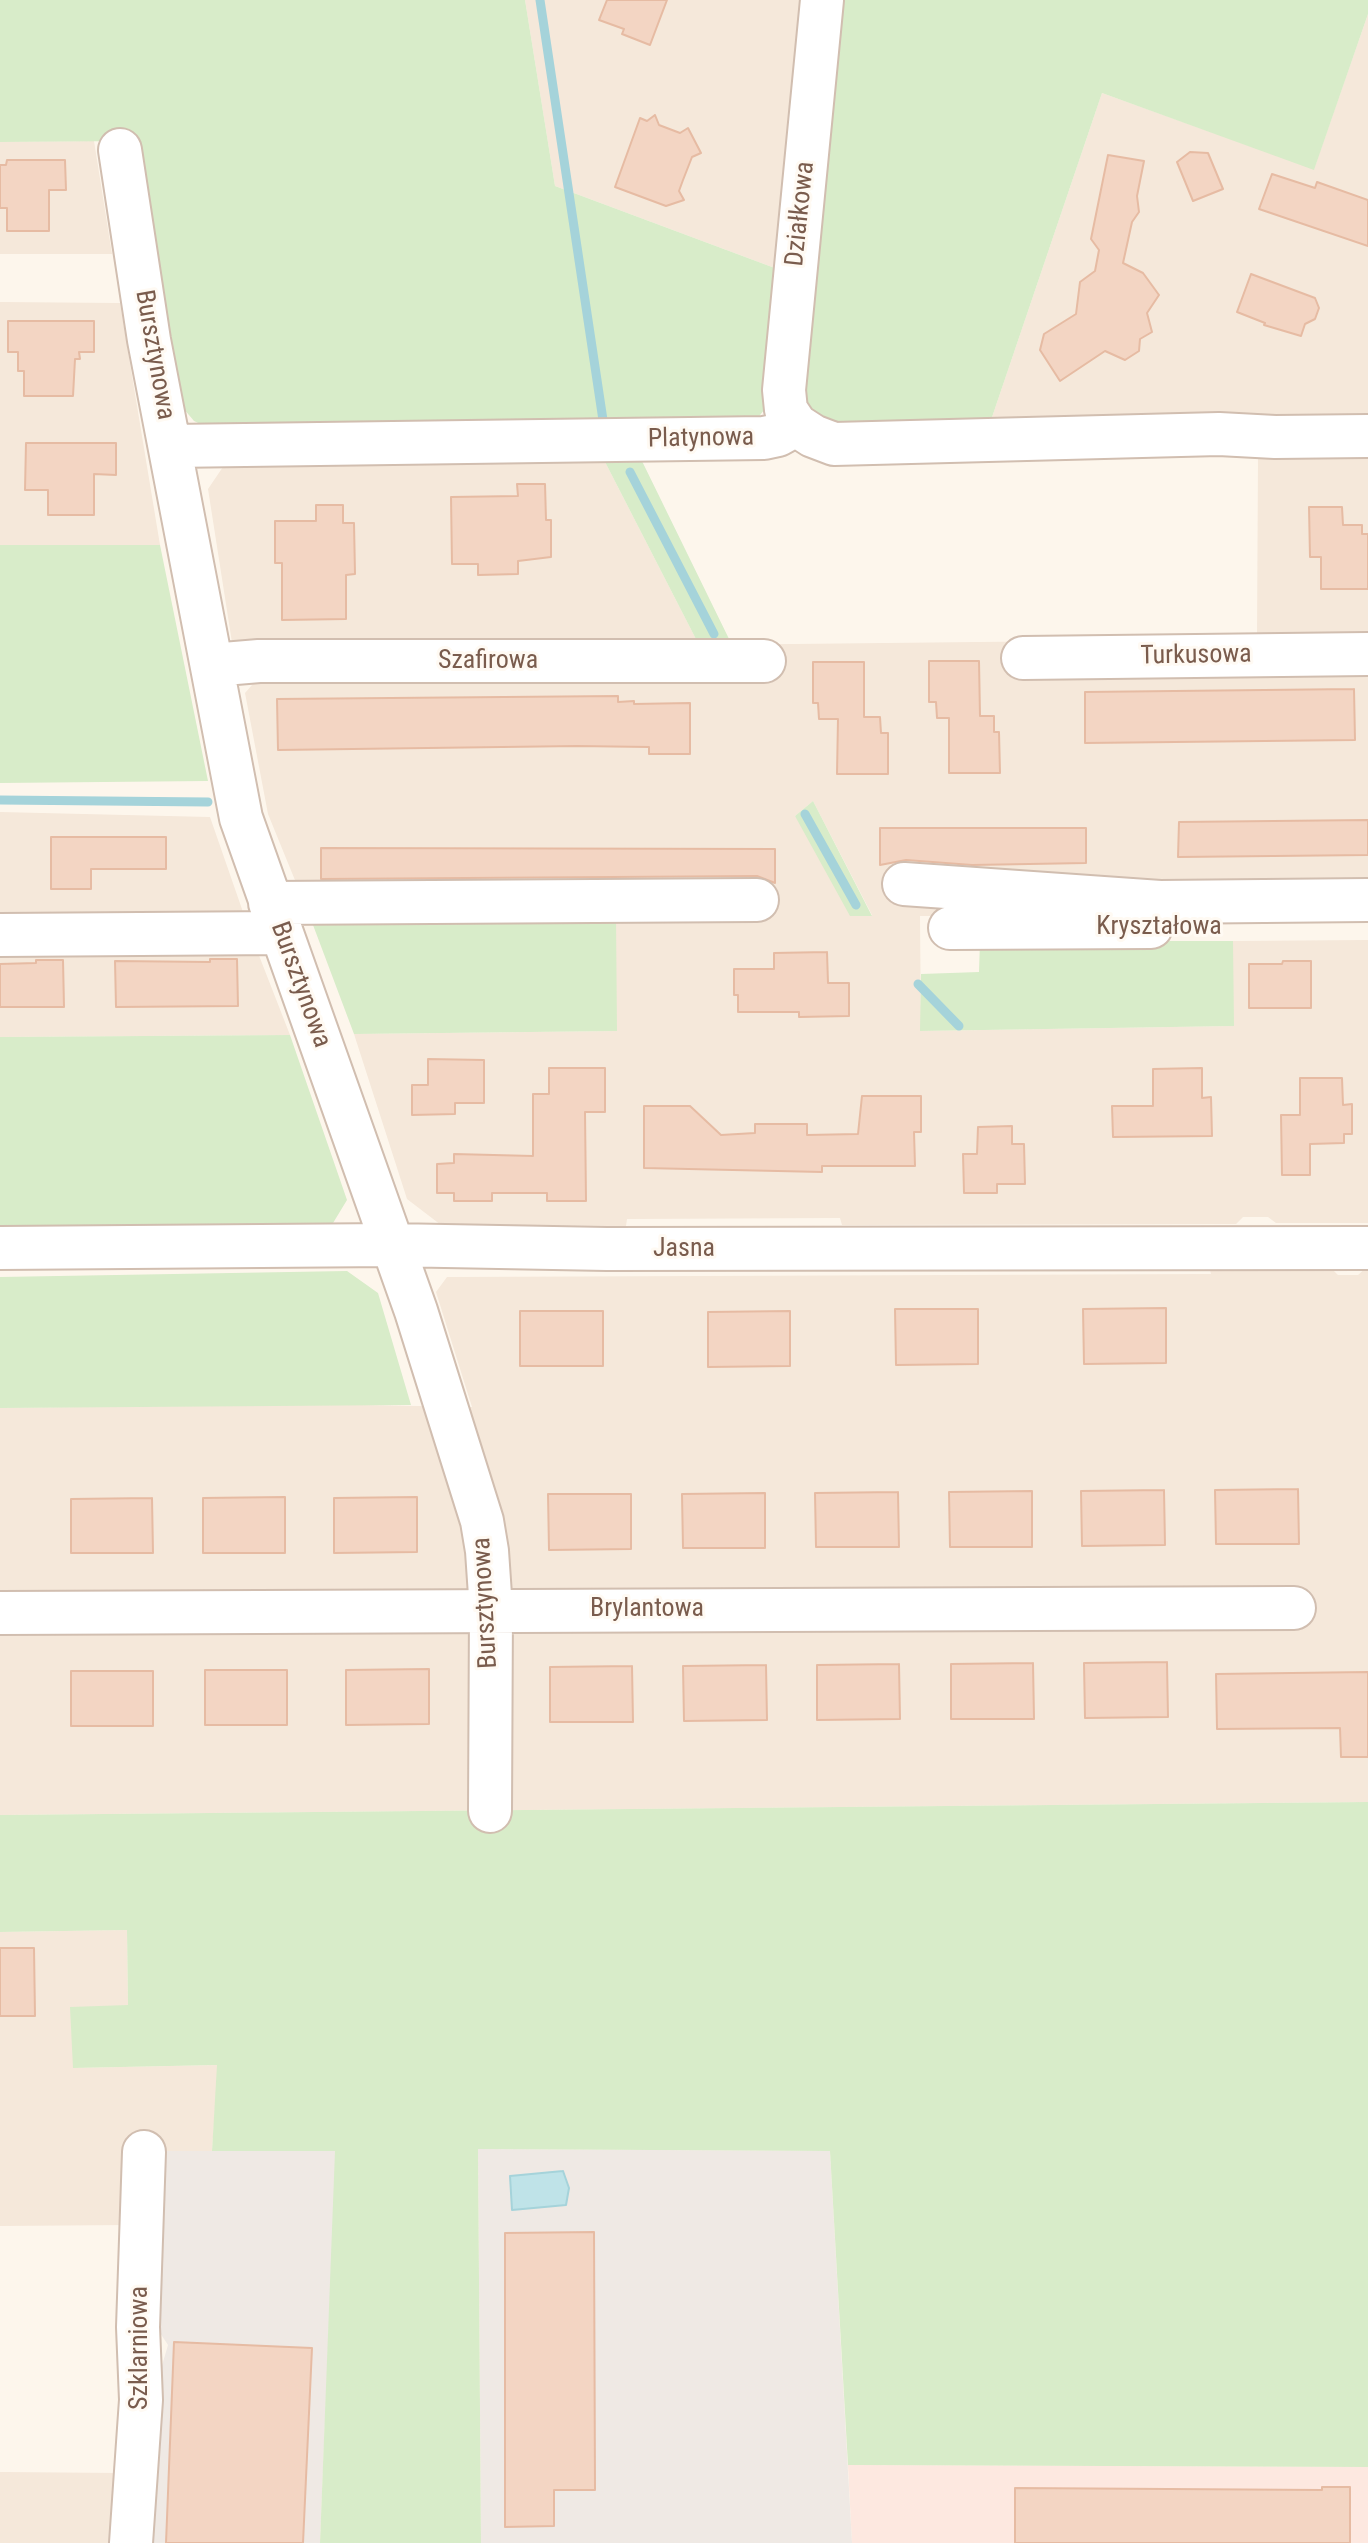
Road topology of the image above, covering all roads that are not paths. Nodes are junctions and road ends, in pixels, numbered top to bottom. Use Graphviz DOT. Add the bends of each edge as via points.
graph roads {
  1 [pos="822,0"];
  2 [pos="120,150"];
  3 [pos="796,425"];
  4 [pos="1368,436"];
  5 [pos="171,446"];
  6 [pos="1368,654"];
  7 [pos="1023,658"];
  8 [pos="764,661"];
  9 [pos="212,665"];
  10 [pos="904,884"];
  11 [pos="757,900"];
  12 [pos="1368,900"];
  13 [pos="275,918"];
  14 [pos="1368,926"];
  15 [pos="950,928"];
  16 [pos="0,935"];
  17 [pos="391,1245"];
  18 [pos="0,1248"];
  19 [pos="1368,1248"];
  20 [pos="1294,1608"];
  21 [pos="491,1610"];
  22 [pos="0,1613"];
  23 [pos="490,1811"];
  24 [pos="144,2152"];
  25 [pos="131,2543"];
  1 -- 3 [label="street, Działkowa" via="784,390 786,410"];
  2 -- 5 [label="street, Bursztynowa"];
  3 -- 4 [label="street" via="834,444 1219,434"];
  3 -- 5 [label="street, Platynowa" via="764,438"];
  5 -- 9 [label="street, Bursztynowa"];
  6 -- 7 [label="street, Turkusowa"];
  8 -- 9 [label="street, Szafirowa"];
  9 -- 13 [label="street, Bursztynowa" via="241,818"];
  10 -- 12 [label="street" via="1160,902"];
  11 -- 13 [label="street"];
  13 -- 16 [label="street"];
  13 -- 17 [label="street, Bursztynowa"];
  14 -- 15 [label="street, Kryształowa"];
  17 -- 18 [label="street, Jasna"];
  17 -- 19 [label="street, Jasna"];
  17 -- 21 [label="street, Bursztynowa" via="482,1521"];
  20 -- 21 [label="street, Brylantowa"];
  21 -- 22 [label="street, Brylantowa"];
  21 -- 23 [label="street, Bursztynowa"];
  24 -- 25 [label="street, Szklarniowa" via="141,2400"];
}
